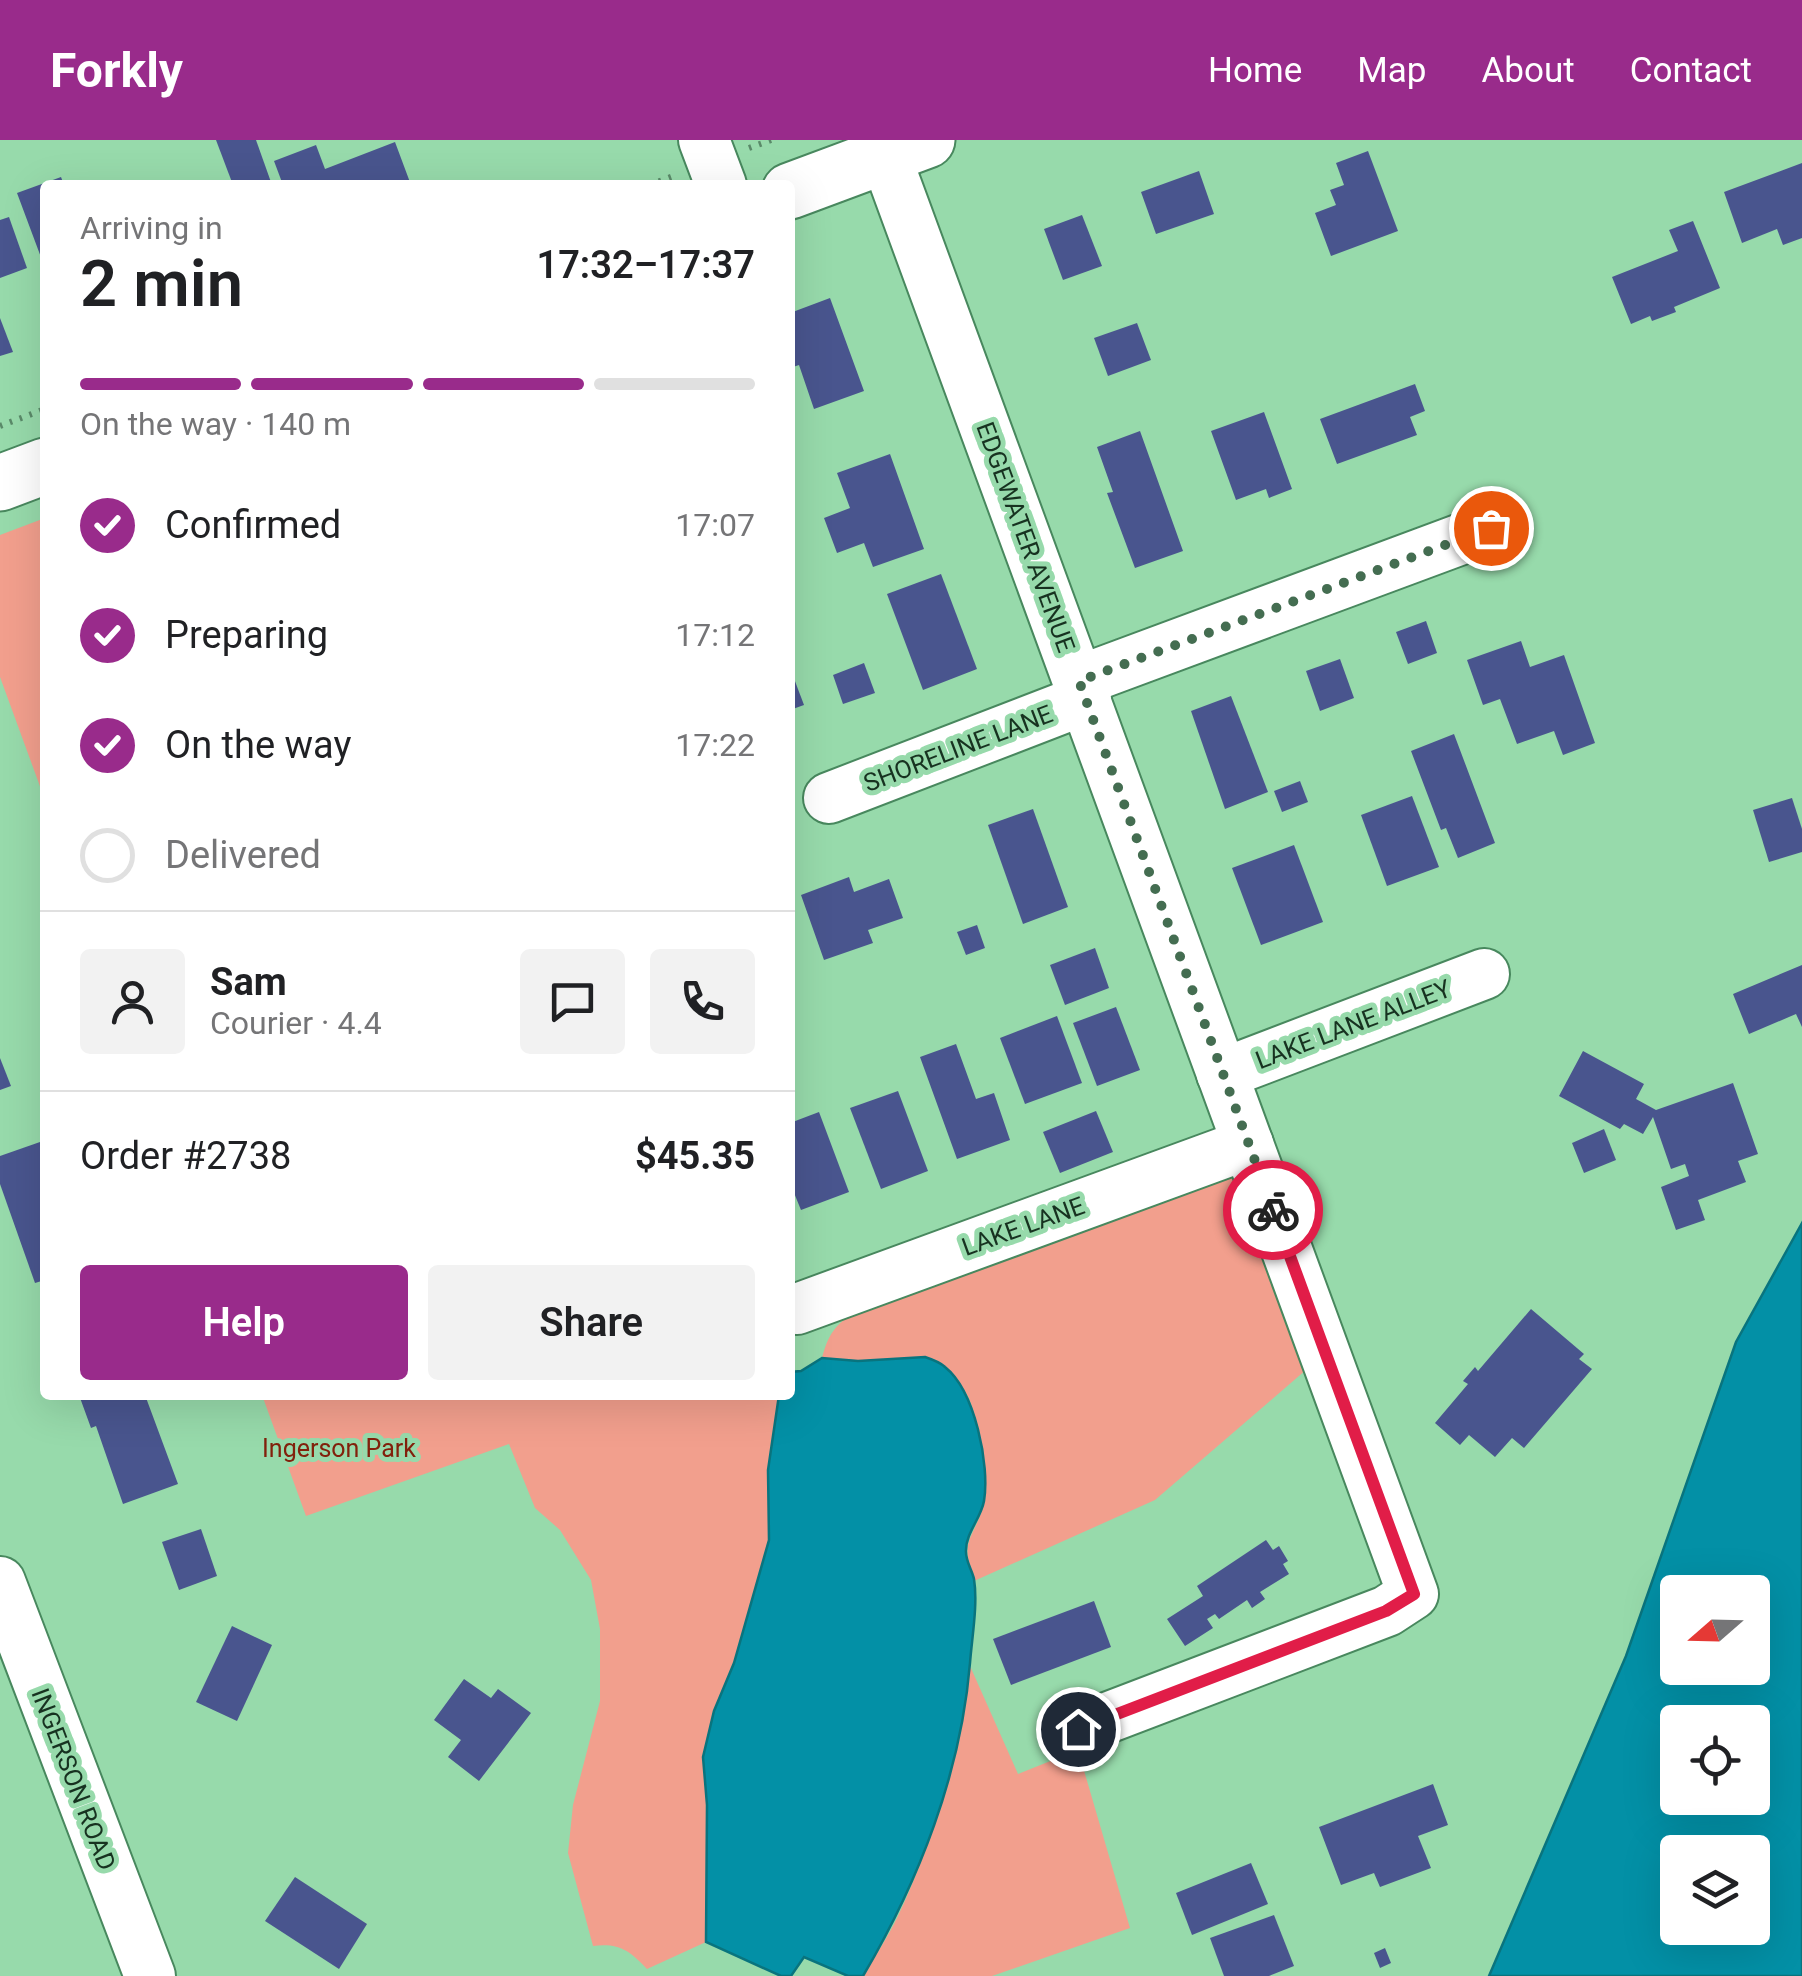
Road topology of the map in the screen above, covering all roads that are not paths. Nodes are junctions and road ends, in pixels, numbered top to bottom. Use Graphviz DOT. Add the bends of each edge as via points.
graph roads {
  1 [pos="704,140"];
  2 [pos="906,148"];
  3 [pos="719,180"];
  4 [pos="795,189"];
  5 [pos="40,468"];
  6 [pos="0,483"];
  7 [pos="1491,528"];
  8 [pos="1083,690"];
  9 [pos="828,798"];
  10 [pos="1484,974"];
  11 [pos="1222,1074"];
  12 [pos="1248,1144"];
  13 [pos="797,1309"];
  14 [pos="0,1582"];
  15 [pos="1078,1729"];
  16 [pos="150,1976"];
  1 -- 3 [label="street"];
  2 -- 4 [label="main road"];
  2 -- 8 [label="street, EDGEWATER AVENUE"];
  5 -- 6 [label="main road"];
  7 -- 8 [label="street, SHORELINE LANE"];
  8 -- 9 [label="street, SHORELINE LANE"];
  8 -- 11 [label="street, EDGEWATER AVENUE"];
  10 -- 11 [label="street, LAKE LANE ALLEY"];
  11 -- 12 [label="street, EDGEWATER AVENUE"];
  12 -- 13 [label="street, LAKE LANE"];
  12 -- 15 [label="street, EDGEWATER AVENUE" via="1414,1594 1386,1611"];
  14 -- 16 [label="street, INGERSON ROAD"];
}
